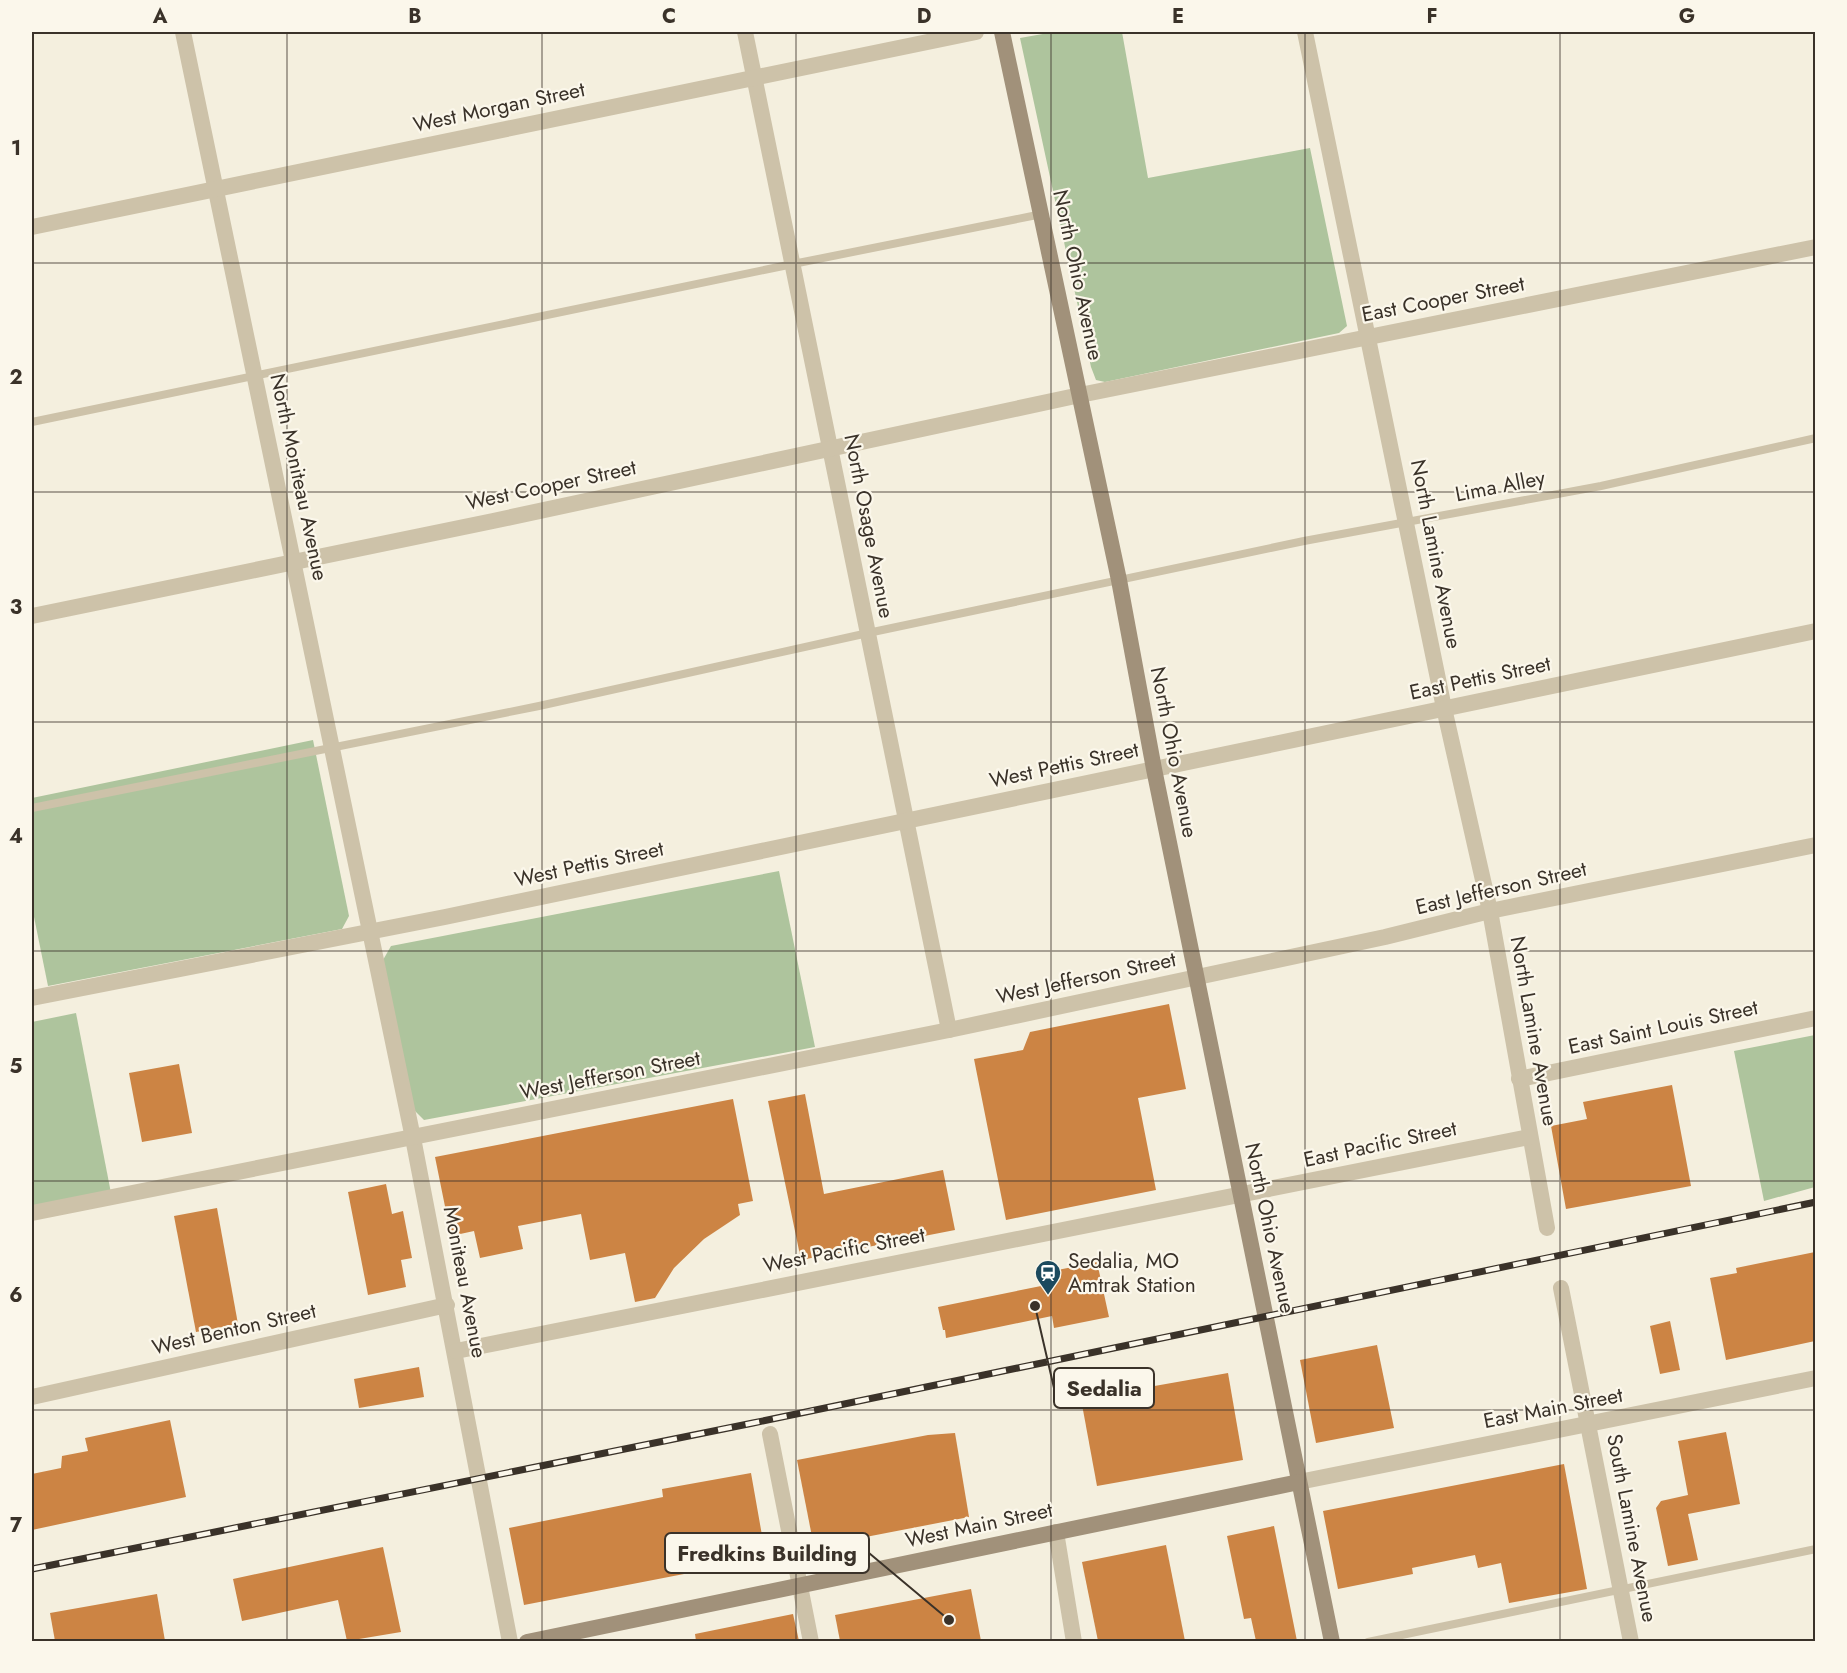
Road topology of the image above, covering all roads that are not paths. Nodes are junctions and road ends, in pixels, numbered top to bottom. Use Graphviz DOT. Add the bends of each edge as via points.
graph roads {
  1 [pos="183,32"];
  2 [pos="745,32"];
  3 [pos="976,32"];
  4 [pos="1002,32"];
  5 [pos="1305,32"];
  6 [pos="754,77"];
  7 [pos="215,189"];
  8 [pos="1042,214"];
  9 [pos="32,227"];
  10 [pos="1815,247"];
  11 [pos="793,264"];
  12 [pos="1369,337"];
  13 [pos="255,375"];
  14 [pos="1080,395"];
  15 [pos="32,422"];
  16 [pos="1815,438"];
  17 [pos="831,448"];
  18 [pos="1407,522"];
  19 [pos="294,562"];
  20 [pos="1119,580"];
  21 [pos="32,616"];
  22 [pos="1815,631"];
  23 [pos="868,633"];
  24 [pos="1444,708"];
  25 [pos="331,748"];
  26 [pos="1154,769"];
  27 [pos="32,808"];
  28 [pos="907,821"];
  29 [pos="1815,845"];
  30 [pos="1490,911"];
  31 [pos="369,932"];
  32 [pos="1196,977"];
  33 [pos="32,998"];
  34 [pos="1815,1018"];
  35 [pos="949,1030"];
  36 [pos="1519,1079"];
  37 [pos="1529,1137"];
  38 [pos="413,1138"];
  39 [pos="1241,1195"];
  40 [pos="32,1214"];
  41 [pos="1547,1228"];
  42 [pos="1561,1288"];
  43 [pos="447,1305"];
  44 [pos="456,1351"];
  45 [pos="1815,1378"];
  46 [pos="32,1398"];
  47 [pos="1588,1424"];
  48 [pos="770,1434"];
  49 [pos="1299,1482"];
  50 [pos="1056,1532"];
  51 [pos="1815,1549"];
  52 [pos="800,1584"];
  53 [pos="1620,1589"];
  54 [pos="510,1641"];
  55 [pos="527,1641"];
  56 [pos="811,1641"];
  57 [pos="1074,1641"];
  58 [pos="1332,1641"];
  59 [pos="1368,1641"];
  60 [pos="1631,1641"];
  1 -- 7 [label="street, North Moniteau Avenue"];
  2 -- 6 [label="street, North Osage Avenue"];
  3 -- 6 [label="street, West Morgan Street"];
  4 -- 8 [label="main road, North Ohio Avenue"];
  5 -- 12 [label="street, North Lamine Avenue"];
  6 -- 7 [label="street, West Morgan Street"];
  6 -- 11 [label="street, North Osage Avenue"];
  7 -- 9 [label="street, West Morgan Street"];
  7 -- 13 [label="street, North Moniteau Avenue"];
  8 -- 11 [label="lane"];
  8 -- 14 [label="main road, North Ohio Avenue"];
  10 -- 12 [label="street, East Cooper Street"];
  11 -- 13 [label="lane"];
  11 -- 17 [label="street, North Osage Avenue"];
  12 -- 14 [label="street, East Cooper Street"];
  12 -- 18 [label="street, North Lamine Avenue"];
  13 -- 15 [label="lane"];
  13 -- 19 [label="street, North Moniteau Avenue"];
  14 -- 17 [label="street, West Cooper Street"];
  14 -- 20 [label="main road, North Ohio Avenue"];
  16 -- 18 [label="lane, Lima Alley" via="1601,486"];
  17 -- 19 [label="street, West Cooper Street"];
  17 -- 23 [label="street, North Osage Avenue"];
  18 -- 20 [label="lane, Lima Alley"];
  18 -- 24 [label="street, North Lamine Avenue"];
  19 -- 21 [label="street, West Cooper Street"];
  19 -- 25 [label="street, North Moniteau Avenue"];
  20 -- 23 [label="lane, Lima Alley"];
  20 -- 26 [label="main road, North Ohio Avenue"];
  22 -- 24 [label="street, East Pettis Street"];
  23 -- 25 [label="lane, Lima Alley"];
  23 -- 28 [label="street, North Osage Avenue"];
  24 -- 26 [label="street, East Pettis Street"];
  24 -- 30 [label="street, North Lamine Avenue"];
  25 -- 27 [label="lane, Lima Alley"];
  25 -- 31 [label="street, North Moniteau Avenue"];
  26 -- 28 [label="street, West Pettis Street"];
  26 -- 32 [label="main road, North Ohio Avenue"];
  28 -- 31 [label="street, West Pettis Street"];
  28 -- 35 [label="street, North Osage Avenue"];
  29 -- 30 [label="street, East Jefferson Street"];
  30 -- 32 [label="street, East Jefferson Street"];
  30 -- 36 [label="street, North Lamine Avenue"];
  31 -- 33 [label="street, West Pettis Street"];
  31 -- 38 [label="street, Moniteau Avenue"];
  32 -- 35 [label="street, West Jefferson Street"];
  32 -- 39 [label="main road, North Ohio Avenue"];
  34 -- 36 [label="street, East Saint Louis Street"];
  35 -- 38 [label="street, West Jefferson Street"];
  36 -- 37 [label="street, North Lamine Avenue"];
  37 -- 39 [label="street, East Pacific Street"];
  37 -- 41 [label="street, North Lamine Avenue"];
  38 -- 40 [label="street, West Jefferson Street"];
  38 -- 43 [label="street, Moniteau Avenue"];
  39 -- 44 [label="street, West Pacific Street"];
  39 -- 49 [label="main road, North Ohio Avenue"];
  42 -- 47 [label="street"];
  43 -- 44 [label="street, Moniteau Avenue"];
  43 -- 46 [label="street, West Benton Street"];
  44 -- 54 [label="street, Moniteau Avenue"];
  45 -- 47 [label="street, East Main Street"];
  47 -- 49 [label="street, East Main Street"];
  47 -- 53 [label="street, South Lamine Avenue"];
  48 -- 52 [label="street"];
  49 -- 50 [label="main road, West Main Street"];
  49 -- 58 [label="main road, North Ohio Avenue"];
  50 -- 52 [label="main road, West Main Street"];
  50 -- 57 [label="street"];
  51 -- 53 [label="lane"];
  52 -- 55 [label="main road, West Main Street"];
  52 -- 56 [label="street"];
  53 -- 59 [label="lane"];
  53 -- 60 [label="street, South Lamine Avenue"];
}
